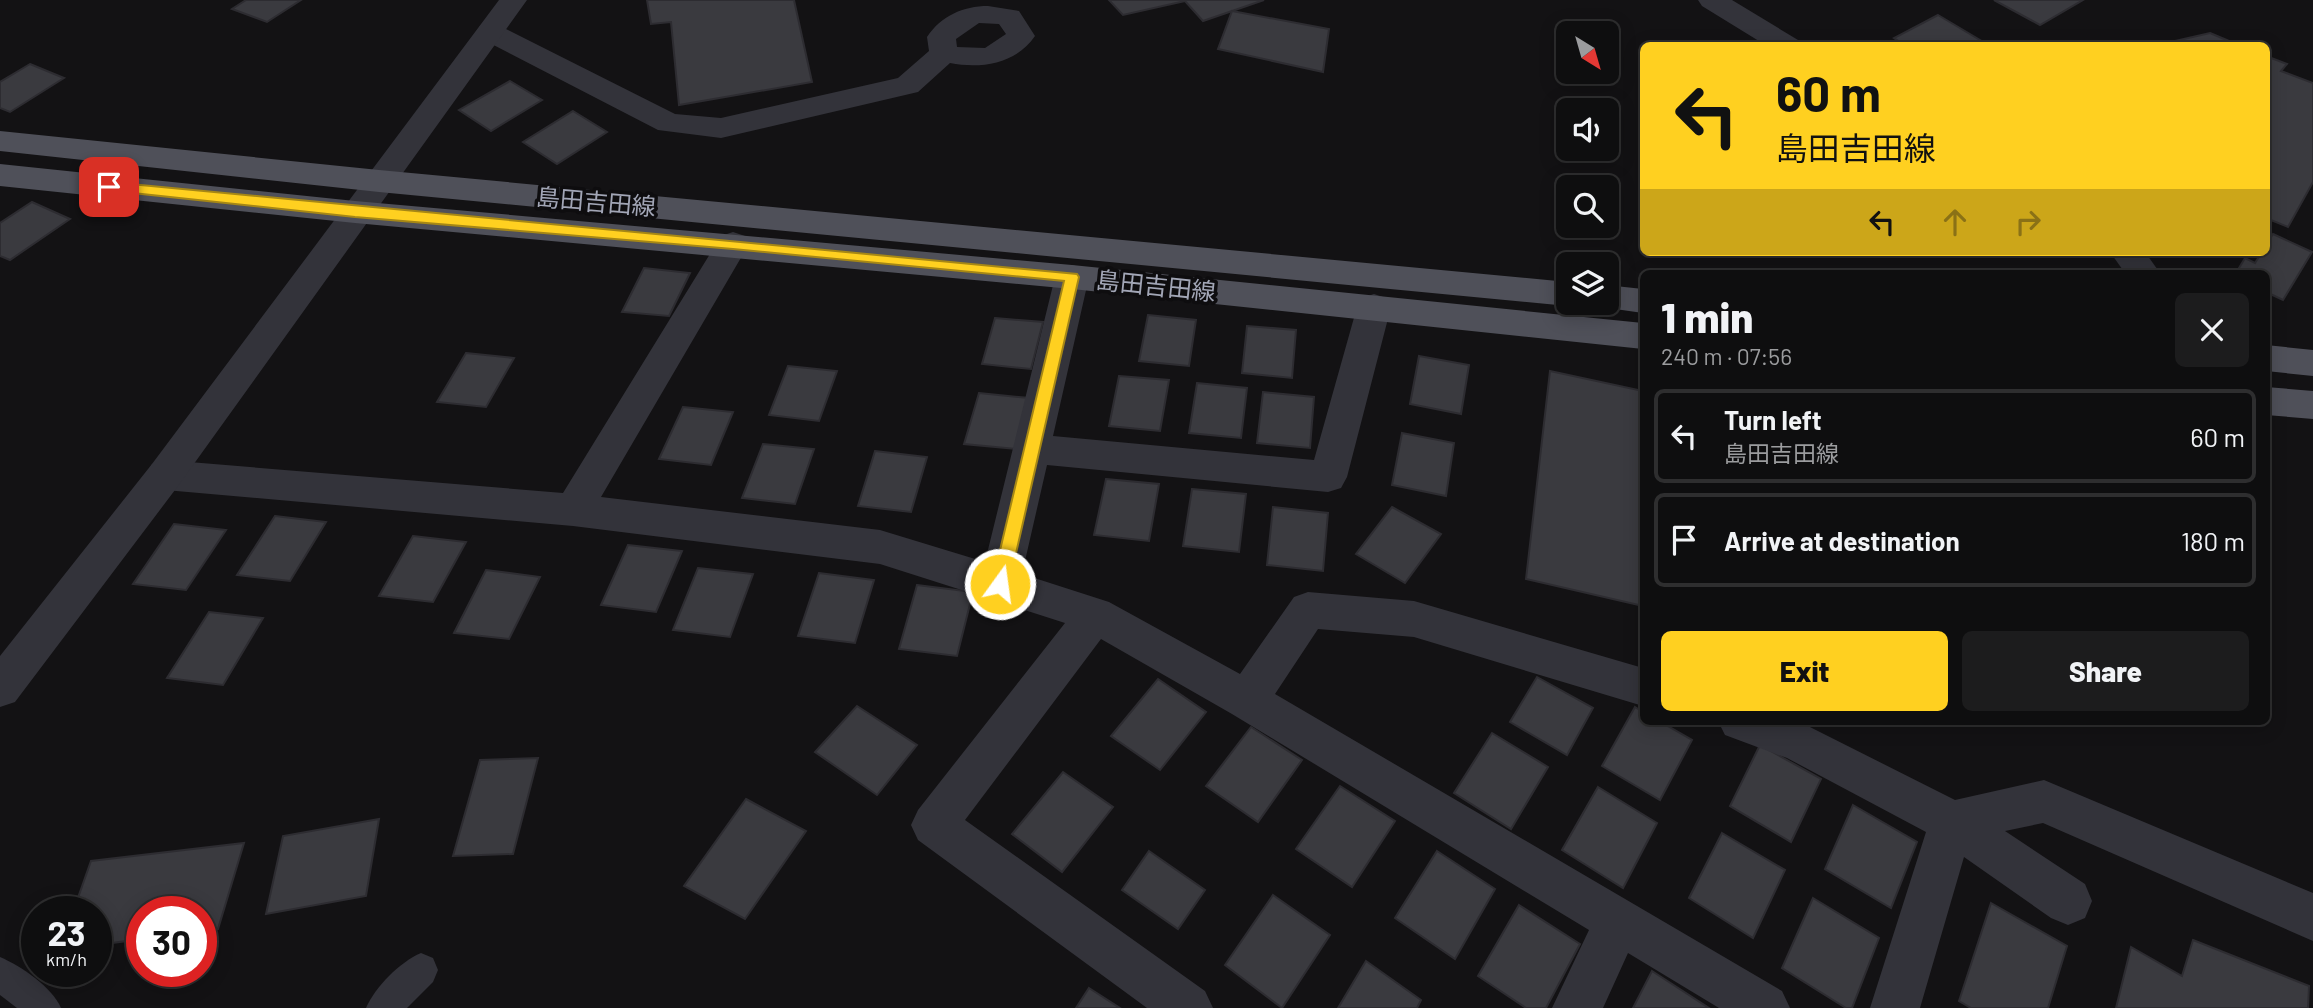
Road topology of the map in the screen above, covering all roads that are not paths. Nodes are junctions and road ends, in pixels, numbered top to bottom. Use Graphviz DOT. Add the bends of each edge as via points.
graph roads {
  1 [pos="513,0"];
  2 [pos="1712,0"];
  3 [pos="490,32"];
  4 [pos="1781,42"];
  5 [pos="944,54"];
  6 [pos="0,141"];
  7 [pos="0,175"];
  8 [pos="379,181"];
  9 [pos="355,212"];
  10 [pos="733,244"];
  11 [pos="2130,256"];
  12 [pos="2141,270"];
  13 [pos="1072,277"];
  14 [pos="1556,292"];
  15 [pos="1619,298"];
  16 [pos="1640,300"];
  17 [pos="1374,307"];
  18 [pos="1640,336"];
  19 [pos="2270,358"];
  20 [pos="2313,363"];
  21 [pos="2270,401"];
  22 [pos="2313,405"];
  23 [pos="1034,449"];
  24 [pos="164,475"];
  25 [pos="573,510"];
  26 [pos="1000,584"];
  27 [pos="1095,615"];
  28 [pos="1640,686"];
  29 [pos="0,688"];
  30 [pos="1247,700"];
  31 [pos="1751,725"];
  32 [pos="1952,822"];
  33 [pos="2068,901"];
  34 [pos="2313,917"];
  35 [pos="1618,922"];
  36 [pos="421,970"];
  37 [pos="6,988"];
  38 [pos="44,1008"];
  39 [pos="383,1008"];
  40 [pos="1188,1008"];
  41 [pos="1577,1008"];
  42 [pos="1765,1008"];
  43 [pos="1895,1008"];
  1 -- 3 [label="street"];
  2 -- 4 [label="street"];
  3 -- 5 [label="street" via="669,123 721,128 908,85"];
  3 -- 8 [label="street"];
  6 -- 8 [label="main road, 島田吉田線"];
  7 -- 9 [label="main road, 島田吉田線"];
  8 -- 9 [label="street"];
  8 -- 14 [label="main road, 島田吉田線"];
  9 -- 10 [label="main road, 島田吉田線"];
  9 -- 24 [label="street"];
  10 -- 13 [label="main road, 島田吉田線"];
  10 -- 25 [label="street"];
  11 -- 12 [label="street"];
  13 -- 17 [label="main road, 島田吉田線"];
  13 -- 23 [label="street"];
  15 -- 16 [label="main road"];
  17 -- 18 [label="main road, 島田吉田線"];
  17 -- 23 [label="street" via="1328,477"];
  19 -- 20 [label="main road"];
  21 -- 22 [label="main road"];
  23 -- 26 [label="street"];
  24 -- 25 [label="street"];
  24 -- 29 [label="street"];
  25 -- 26 [label="street" via="880,547"];
  26 -- 27 [label="street"];
  27 -- 30 [label="street"];
  27 -- 40 [label="street" via="934,825"];
  28 -- 30 [label="street" via="1415,619 1307,610"];
  30 -- 35 [label="street"];
  31 -- 32 [label="street" via="1800,742"];
  32 -- 33 [label="street"];
  32 -- 34 [label="street" via="2044,801"];
  32 -- 43 [label="street"];
  35 -- 41 [label="street"];
  35 -- 42 [label="street"];
  36 -- 39 [label="lane"];
  37 -- 38 [label="lane"];
}
